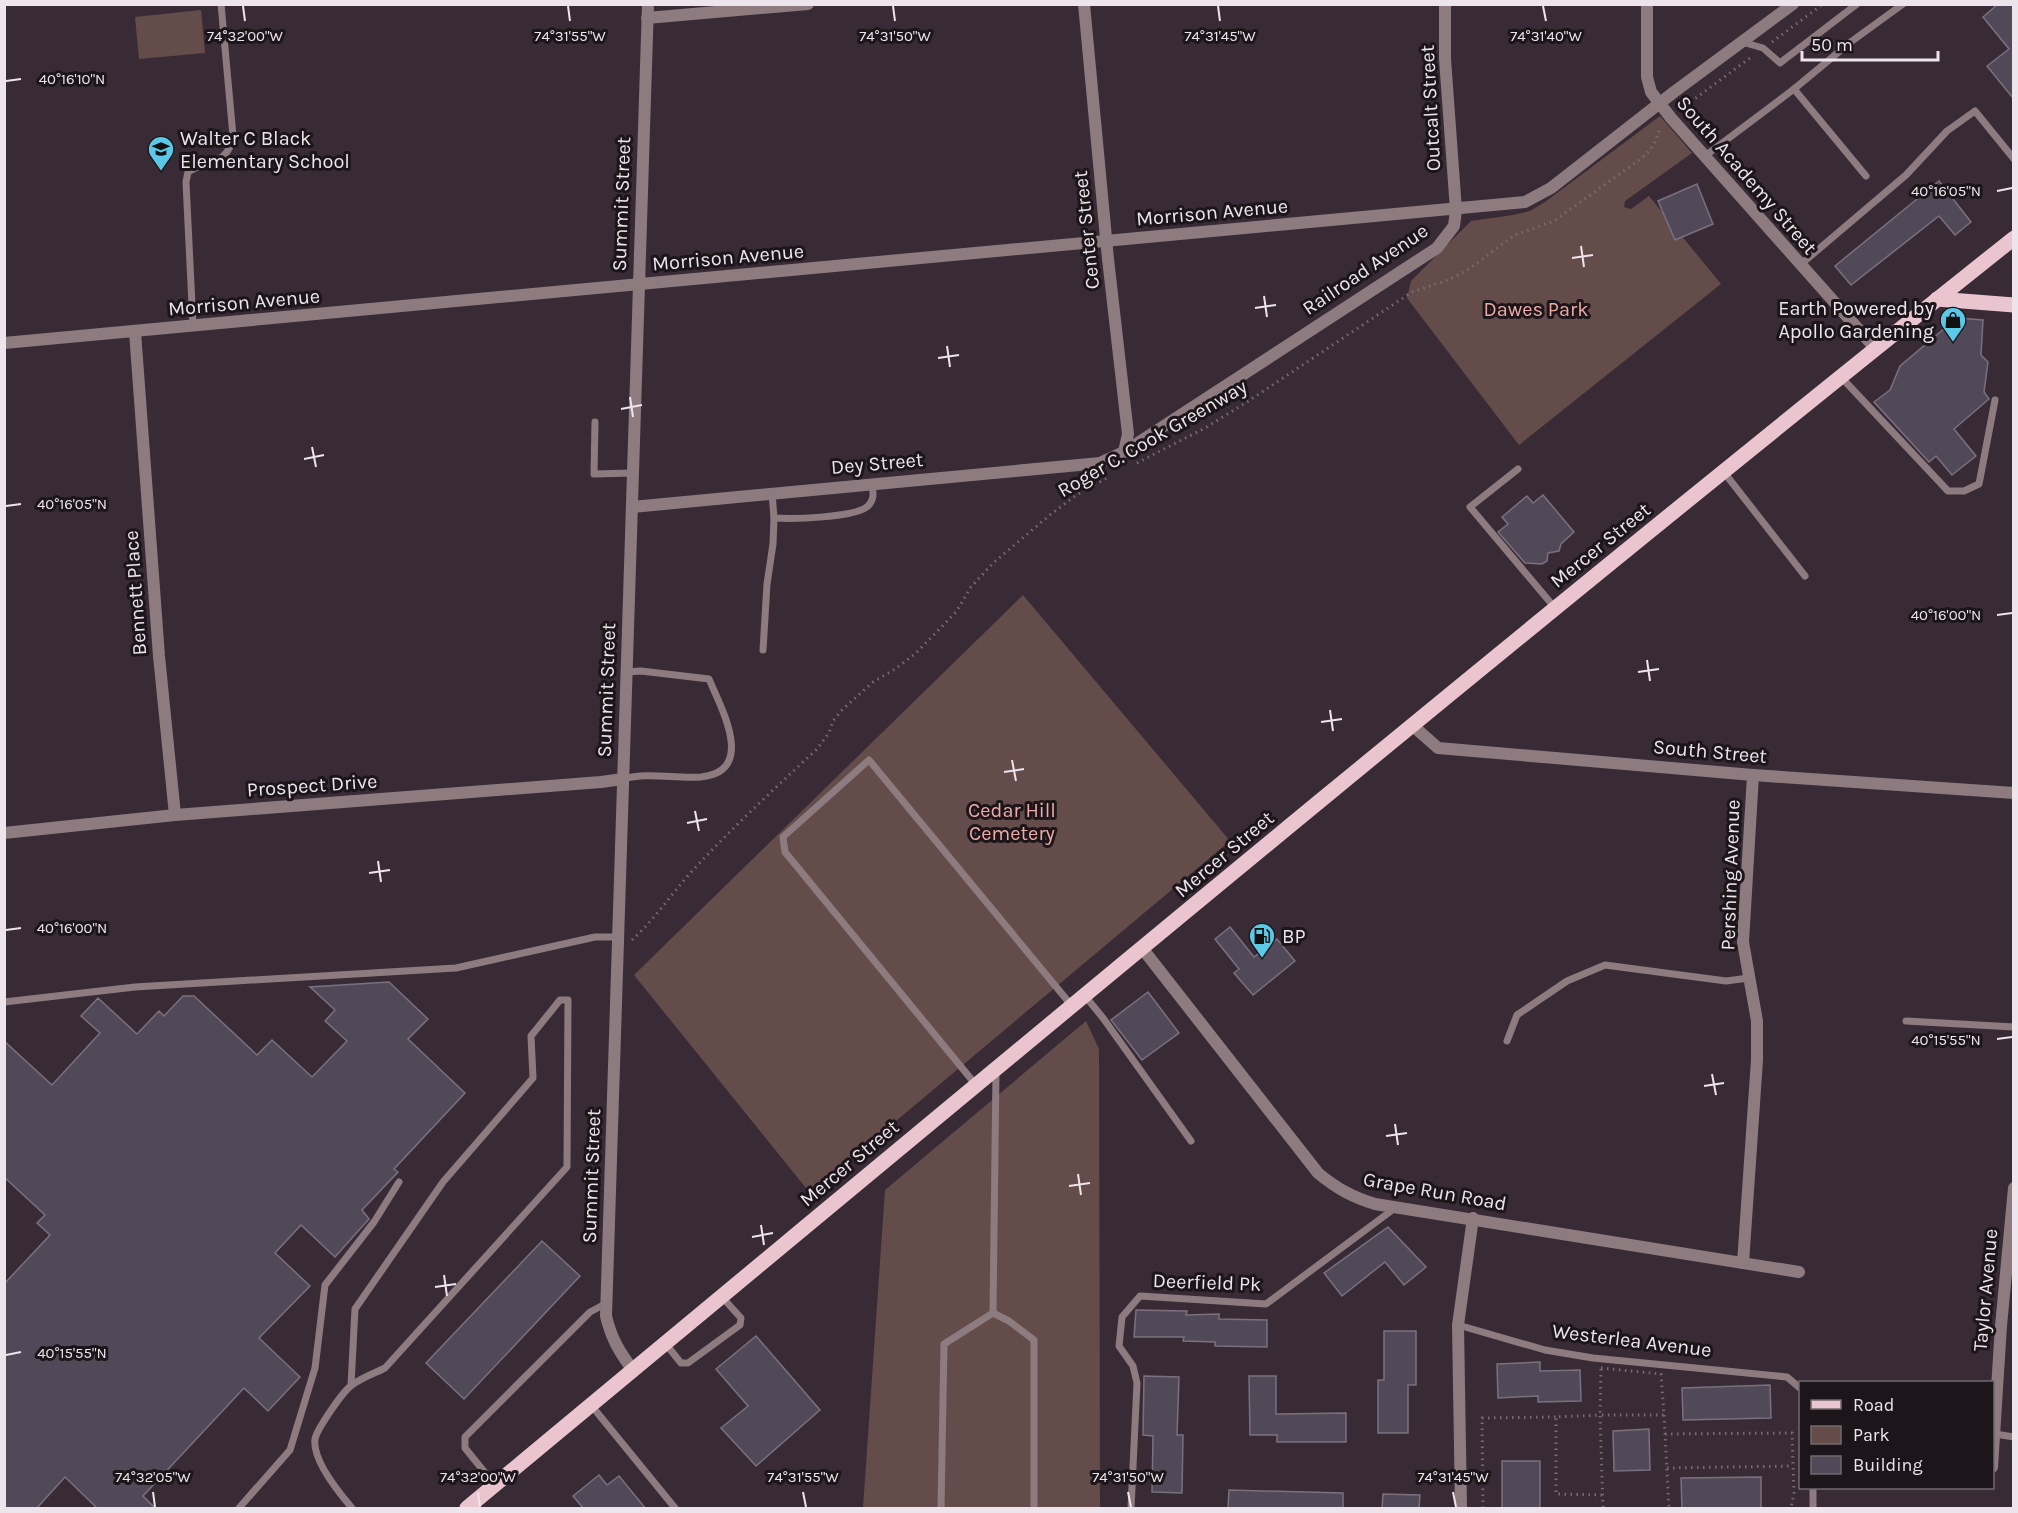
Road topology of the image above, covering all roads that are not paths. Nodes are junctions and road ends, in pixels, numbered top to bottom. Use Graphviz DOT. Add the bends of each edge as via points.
graph roads {
  1 [pos="221,4"];
  2 [pos="648,4"];
  3 [pos="808,4"];
  4 [pos="1084,4"];
  5 [pos="1445,4"];
  6 [pos="1647,4"];
  7 [pos="1793,4"];
  8 [pos="1857,4"];
  9 [pos="1904,4"];
  10 [pos="647,18"];
  11 [pos="1742,42"];
  12 [pos="1794,89"];
  13 [pos="1659,104"];
  14 [pos="1705,156"];
  15 [pos="2013,159"];
  16 [pos="1866,176"];
  17 [pos="1456,210"];
  18 [pos="2013,238"];
  19 [pos="1106,242"];
  20 [pos="1800,265"];
  21 [pos="638,285"];
  22 [pos="1937,299"];
  23 [pos="2013,305"];
  24 [pos="193,326"];
  25 [pos="135,332"];
  26 [pos="4,343"];
  27 [pos="1875,348"];
  28 [pos="1840,376"];
  29 [pos="1995,400"];
  30 [pos="595,422"];
  31 [pos="1124,452"];
  32 [pos="1518,469"];
  33 [pos="1723,471"];
  34 [pos="633,473"];
  35 [pos="872,483"];
  36 [pos="772,493"];
  37 [pos="632,507"];
  38 [pos="774,518"];
  39 [pos="1805,576"];
  40 [pos="1555,609"];
  41 [pos="763,650"];
  42 [pos="626,672"];
  43 [pos="1412,725"];
  44 [pos="1753,775"];
  45 [pos="623,779"];
  46 [pos="2013,793"];
  47 [pos="175,815"];
  48 [pos="4,833"];
  49 [pos="618,937"];
  50 [pos="1142,948"];
  51 [pos="1749,978"];
  52 [pos="1085,996"];
  53 [pos="4,1002"];
  54 [pos="1072,1006"];
  55 [pos="1906,1021"];
  56 [pos="2013,1027"];
  57 [pos="1507,1041"];
  58 [pos="996,1069"];
  59 [pos="976,1085"];
  60 [pos="1191,1141"];
  61 [pos="399,1182"];
  62 [pos="2013,1188"];
  63 [pos="1395,1208"];
  64 [pos="1473,1218"];
  65 [pos="1743,1263"];
  66 [pos="1799,1272"];
  67 [pos="721,1296"];
  68 [pos="607,1303"];
  69 [pos="993,1313"];
  70 [pos="1458,1325"];
  71 [pos="665,1343"];
  72 [pos="633,1370"];
  73 [pos="351,1385"];
  74 [pos="1799,1387"];
  75 [pos="591,1405"];
  76 [pos="1995,1434"];
  77 [pos="2013,1437"];
  78 [pos="1994,1445"];
  79 [pos="495,1485"];
  80 [pos="1813,1489"];
  81 [pos="239,1509"];
  82 [pos="352,1509"];
  83 [pos="467,1509"];
  84 [pos="675,1509"];
  85 [pos="941,1509"];
  86 [pos="1034,1509"];
  87 [pos="1131,1509"];
  88 [pos="1461,1509"];
  89 [pos="1814,1509"];
  1 -- 24 [label="lane" via="233,136 223,158 188,172"];
  2 -- 10 [label="street, Summit Street"];
  3 -- 10 [label="street"];
  4 -- 19 [label="street, Center Street"];
  5 -- 17 [label="street, Outcalt Street" via="1444,59"];
  6 -- 13 [label="street, South Academy Street" via="1647,77"];
  7 -- 11 [label="street"];
  8 -- 11 [label="lane" via="1780,63 1763,48"];
  9 -- 12 [label="lane"];
  10 -- 21 [label="street, Summit Street"];
  11 -- 13 [label="street"];
  12 -- 14 [label="lane"];
  12 -- 16 [label="lane"];
  13 -- 14 [label="street, South Academy Street"];
  13 -- 17 [label="street" via="1541,194 1525,202"];
  14 -- 20 [label="street, South Academy Street"];
  15 -- 20 [label="lane" via="1975,111 1947,130 1906,176"];
  17 -- 19 [label="street, Morrison Avenue"];
  17 -- 31 [label="street, Railroad Avenue" via="1454,226 1437,248"];
  18 -- 22 [label="main road, Mercer Street"];
  19 -- 21 [label="street, Morrison Avenue"];
  19 -- 31 [label="street, Center Street" via="1128,434"];
  20 -- 27 [label="street, South Academy Street"];
  21 -- 24 [label="street, Morrison Avenue"];
  21 -- 34 [label="street, Summit Street"];
  22 -- 23 [label="main road"];
  22 -- 27 [label="main road, Mercer Street"];
  24 -- 25 [label="street, Morrison Avenue"];
  25 -- 26 [label="street, Morrison Avenue"];
  25 -- 47 [label="street, Bennett Place"];
  27 -- 28 [label="main road, Mercer Street"];
  28 -- 29 [label="lane" via="1948,491 1979,484"];
  28 -- 33 [label="main road, Mercer Street"];
  30 -- 34 [label="lane" via="594,474"];
  31 -- 35 [label="street, Dey Street" via="1100,463"];
  32 -- 40 [label="lane" via="1470,507"];
  33 -- 39 [label="lane"];
  33 -- 40 [label="main road, Mercer Street"];
  34 -- 37 [label="street, Summit Street"];
  35 -- 36 [label="street, Dey Street"];
  35 -- 38 [label="lane" via="873,497 860,511 803,519"];
  36 -- 37 [label="street, Dey Street"];
  36 -- 38 [label="lane"];
  37 -- 42 [label="street, Summit Street"];
  38 -- 41 [label="lane"];
  40 -- 43 [label="main road, Mercer Street"];
  42 -- 45 [label="street, Summit Street"];
  42 -- 45 [label="lane" via="709,679 733,744 729,761 721,770 703,777 636,775"];
  43 -- 44 [label="street, South Street" via="1438,748"];
  43 -- 50 [label="main road, Mercer Street"];
  44 -- 46 [label="street, South Street"];
  44 -- 51 [label="street, Pershing Avenue" via="1743,942"];
  45 -- 47 [label="street, Prospect Drive"];
  45 -- 49 [label="street, Summit Street"];
  47 -- 48 [label="street, Prospect Drive"];
  49 -- 53 [label="lane" via="595,937 456,968 135,987"];
  49 -- 68 [label="street, Summit Street"];
  50 -- 52 [label="main road, Mercer Street"];
  50 -- 63 [label="street, Grape Run Road" via="1318,1173 1355,1198"];
  51 -- 57 [label="lane" via="1726,981 1605,965 1567,981 1517,1016"];
  51 -- 65 [label="street, Pershing Avenue" via="1757,1021 1757,1060"];
  52 -- 54 [label="main road, Mercer Street"];
  52 -- 60 [label="lane"];
  54 -- 58 [label="main road, Mercer Street"];
  54 -- 59 [label="lane" via="869,760 783,837 784,852"];
  55 -- 56 [label="lane"];
  58 -- 59 [label="main road, Mercer Street"];
  58 -- 69 [label="lane"];
  59 -- 67 [label="main road, Mercer Street"];
  61 -- 81 [label="lane" via="375,1222 325,1285 315,1368 290,1450"];
  62 -- 76 [label="street, Taylor Avenue"];
  63 -- 64 [label="street, Grape Run Road"];
  63 -- 87 [label="lane, Deerfield Pk" via="1266,1304 1140,1296 1122,1317 1119,1346 1133,1366 1137,1383"];
  64 -- 65 [label="street, Grape Run Road"];
  64 -- 70 [label="street"];
  65 -- 66 [label="street, Grape Run Road"];
  67 -- 71 [label="main road, Mercer Street"];
  67 -- 71 [label="lane" via="741,1318 740,1325 688,1364 681,1363"];
  68 -- 72 [label="street, Summit Street" via="610,1335"];
  68 -- 79 [label="lane" via="590,1312 465,1437 465,1448"];
  69 -- 85 [label="lane" via="944,1344"];
  69 -- 86 [label="lane" via="1034,1340"];
  70 -- 74 [label="lane, Westerlea Avenue" via="1545,1350 1787,1377"];
  70 -- 88 [label="street"];
  71 -- 72 [label="main road, Mercer Street"];
  72 -- 75 [label="main road, Mercer Street"];
  73 -- 73 [label="lane" via="355,1309 442,1182 533,1078 531,1036 560,1000 568,1000 567,1167 385,1368"];
  73 -- 82 [label="lane" via="315,1440 319,1458 334,1487"];
  75 -- 79 [label="main road, Mercer Street"];
  75 -- 84 [label="lane"];
  76 -- 77 [label="lane"];
  76 -- 78 [label="street, Taylor Avenue"];
  79 -- 83 [label="main road, Mercer Street"];
  80 -- 89 [label="lane"];
}
